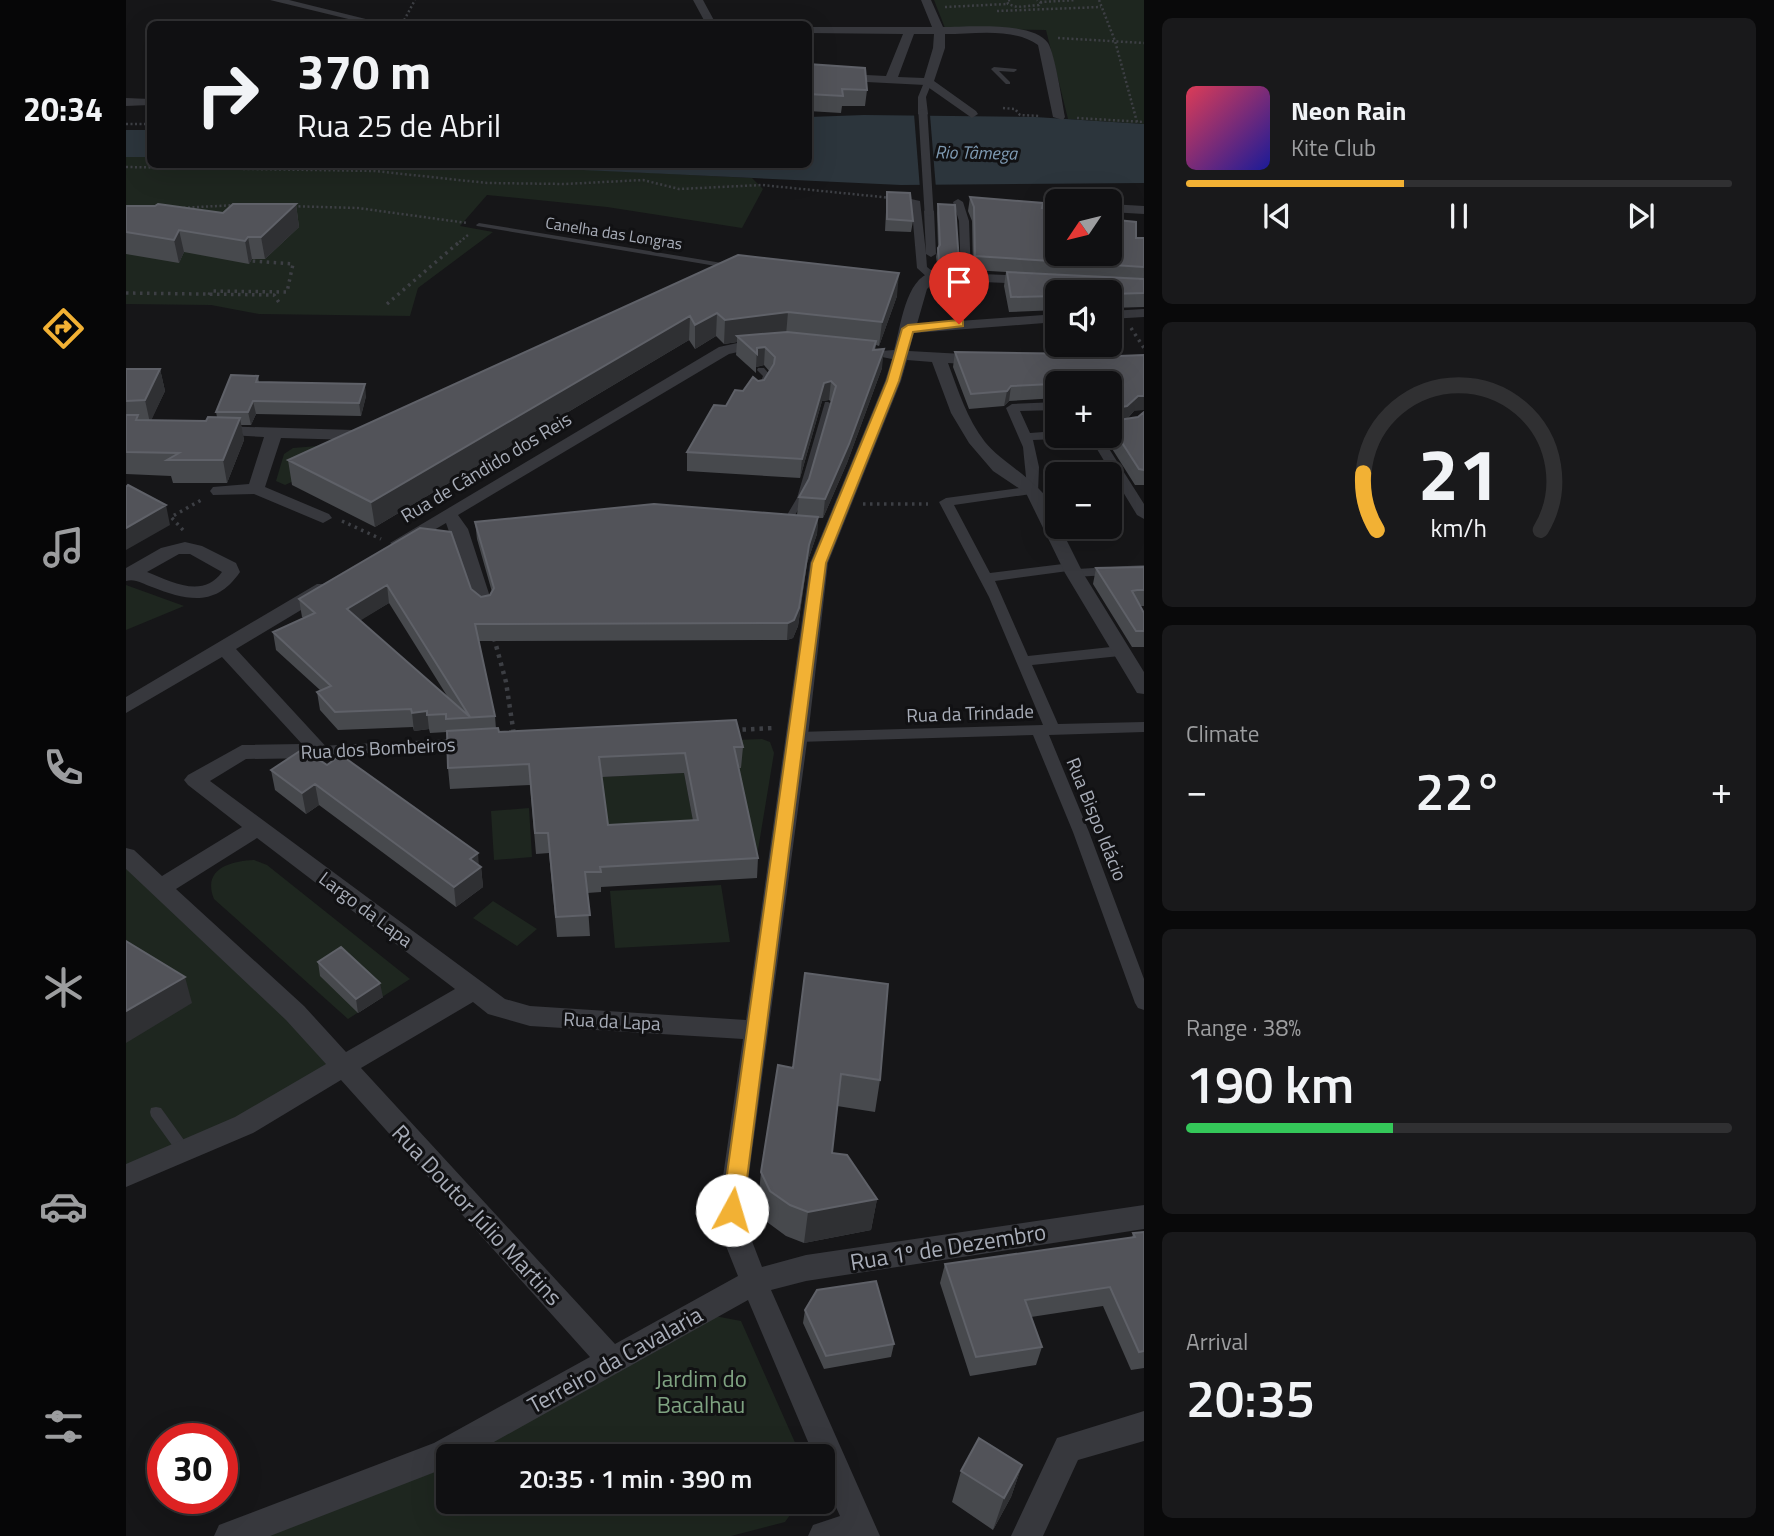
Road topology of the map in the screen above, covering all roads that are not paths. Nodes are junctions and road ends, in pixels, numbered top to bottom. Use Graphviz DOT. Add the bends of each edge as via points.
graph roads {
  1 [pos="275,0"];
  2 [pos="698,0"];
  3 [pos="927,3"];
  4 [pos="369,21"];
  5 [pos="710,21"];
  6 [pos="812,30"];
  7 [pos="910,31"];
  8 [pos="940,31"];
  9 [pos="1014,70"];
  10 [pos="812,75"];
  11 [pos="891,79"];
  12 [pos="928,82"];
  13 [pos="1008,83"];
  14 [pos="126,102"];
  15 [pos="147,102"];
  16 [pos="972,114"];
  17 [pos="1059,117"];
  18 [pos="915,201"];
  19 [pos="958,202"];
  20 [pos="1122,209"];
  21 [pos="1144,210"];
  22 [pos="479,225"];
  23 [pos="738,268"];
  24 [pos="932,276"];
  25 [pos="966,277"];
  26 [pos="714,279"];
  27 [pos="1045,281"];
  28 [pos="1144,313"];
  29 [pos="1122,314"];
  30 [pos="1045,319"];
  31 [pos="908,329"];
  32 [pos="786,343"];
  33 [pos="874,353"];
  34 [pos="900,355"];
  35 [pos="939,359"];
  36 [pos="994,360"];
  37 [pos="761,370"];
  38 [pos="758,395"];
  39 [pos="826,405"];
  40 [pos="1045,407"];
  41 [pos="382,429"];
  42 [pos="193,430"];
  43 [pos="274,433"];
  44 [pos="1045,435"];
  45 [pos="1028,436"];
  46 [pos="1104,448"];
  47 [pos="256,489"];
  48 [pos="1033,490"];
  49 [pos="1137,490"];
  50 [pos="219,491"];
  51 [pos="449,514"];
  52 [pos="1144,515"];
  53 [pos="323,518"];
  54 [pos="773,523"];
  55 [pos="809,523"];
  56 [pos="389,549"];
  57 [pos="1144,569"];
  58 [pos="1073,570"];
  59 [pos="986,578"];
  60 [pos="338,580"];
  61 [pos="484,606"];
  62 [pos="224,647"];
  63 [pos="1131,661"];
  64 [pos="1023,662"];
  65 [pos="1144,688"];
  66 [pos="126,706"];
  67 [pos="1144,727"];
  68 [pos="1045,730"];
  69 [pos="798,732"];
  70 [pos="514,741"];
  71 [pos="320,751"];
  72 [pos="242,752"];
  73 [pos="259,827"];
  74 [pos="126,856"];
  75 [pos="160,888"];
  76 [pos="473,990"];
  77 [pos="1144,1003"];
  78 [pos="757,1030"];
  79 [pos="343,1069"];
  80 [pos="156,1112"];
  81 [pos="184,1151"];
  82 [pos="126,1176"];
  83 [pos="1144,1217"];
  84 [pos="754,1282"];
  85 [pos="612,1361"];
  86 [pos="1144,1426"];
  87 [pos="862,1531"];
  88 [pos="230,1536"];
  89 [pos="824,1536"];
  90 [pos="1027,1536"];
  1 -- 4 [label="street"];
  2 -- 5 [label="street"];
  3 -- 8 [label="street"];
  6 -- 7 [label="street"];
  7 -- 8 [label="street"];
  7 -- 11 [label="street"];
  8 -- 12 [label="street"];
  8 -- 17 [label="street" via="1012,31 1038,39 1043,44"];
  9 -- 13 [label="lane" via="994,69"];
  10 -- 11 [label="street"];
  11 -- 12 [label="street"];
  12 -- 16 [label="street"];
  12 -- 24 [label="street, bridge" via="922,97"];
  14 -- 15 [label="street"];
  18 -- 24 [label="street" via="922,268"];
  19 -- 25 [label="street" via="964,221"];
  20 -- 21 [label="street"];
  22 -- 23 [label="lane, Canelha das Longras"];
  23 -- 26 [label="street"];
  24 -- 25 [label="street"];
  24 -- 31 [label="street" via="913,287"];
  25 -- 27 [label="street"];
  28 -- 29 [label="street"];
  30 -- 31 [label="street"];
  31 -- 34 [label="street"];
  32 -- 51 [label="street, Rua de Cândido dos Reis" via="732,350"];
  33 -- 34 [label="street"];
  34 -- 35 [label="street"];
  34 -- 55 [label="street" via="842,503"];
  35 -- 36 [label="street"];
  35 -- 48 [label="street" via="959,413 977,443 999,467"];
  37 -- 38 [label="lane" via="767,381"];
  39 -- 55 [label="lane" via="801,498"];
  40 -- 45 [label="street" via="1012,408"];
  41 -- 43 [label="street" via="354,435"];
  42 -- 43 [label="street"];
  43 -- 47 [label="street"];
  44 -- 45 [label="street"];
  45 -- 48 [label="street"];
  46 -- 49 [label="street"];
  47 -- 50 [label="street"];
  47 -- 53 [label="street"];
  48 -- 58 [label="street"];
  48 -- 59 [label="street, Rua Bispo Idácio" via="946,502"];
  49 -- 52 [label="street"];
  51 -- 56 [label="street, Rua de Cândido dos Reis"];
  51 -- 61 [label="street" via="459,529"];
  54 -- 55 [label="street"];
  55 -- 69 [label="street" via="819,563"];
  57 -- 58 [label="street"];
  58 -- 59 [label="street"];
  58 -- 63 [label="street"];
  59 -- 64 [label="street, Rua Bispo Idácio"];
  60 -- 62 [label="street"];
  62 -- 66 [label="street"];
  62 -- 71 [label="street"];
  63 -- 64 [label="street"];
  63 -- 65 [label="street"];
  64 -- 68 [label="street, Rua Bispo Idácio"];
  67 -- 68 [label="street, Rua da Trindade"];
  68 -- 69 [label="street, Rua da Trindade"];
  68 -- 77 [label="street, Rua Bispo Idácio"];
  69 -- 78 [label="street"];
  70 -- 71 [label="street, Rua dos Bombeiros"];
  71 -- 72 [label="street, Rua dos Bombeiros"];
  72 -- 73 [label="street, Largo da Lapa" via="195,780"];
  73 -- 75 [label="street"];
  73 -- 76 [label="street, Largo da Lapa"];
  74 -- 75 [label="street"];
  75 -- 79 [label="street" via="295,1013"];
  76 -- 78 [label="street, Rua da Lapa" via="497,1007 530,1016"];
  76 -- 79 [label="street"];
  78 -- 84 [label="street" via="732,1210 736,1236"];
  79 -- 81 [label="street" via="244,1125"];
  79 -- 85 [label="street, Rua Doutor Júlio Martins"];
  80 -- 81 [label="lane"];
  81 -- 82 [label="street"];
  83 -- 84 [label="street, Rua 1º de Dezembro" via="806,1268"];
  84 -- 85 [label="street, Terreiro da Cavalaria"];
  84 -- 87 [label="street"];
  85 -- 88 [label="street, Terreiro da Cavalaria" via="443,1454"];
  86 -- 90 [label="street" via="1068,1448"];
  87 -- 89 [label="street"];
}
